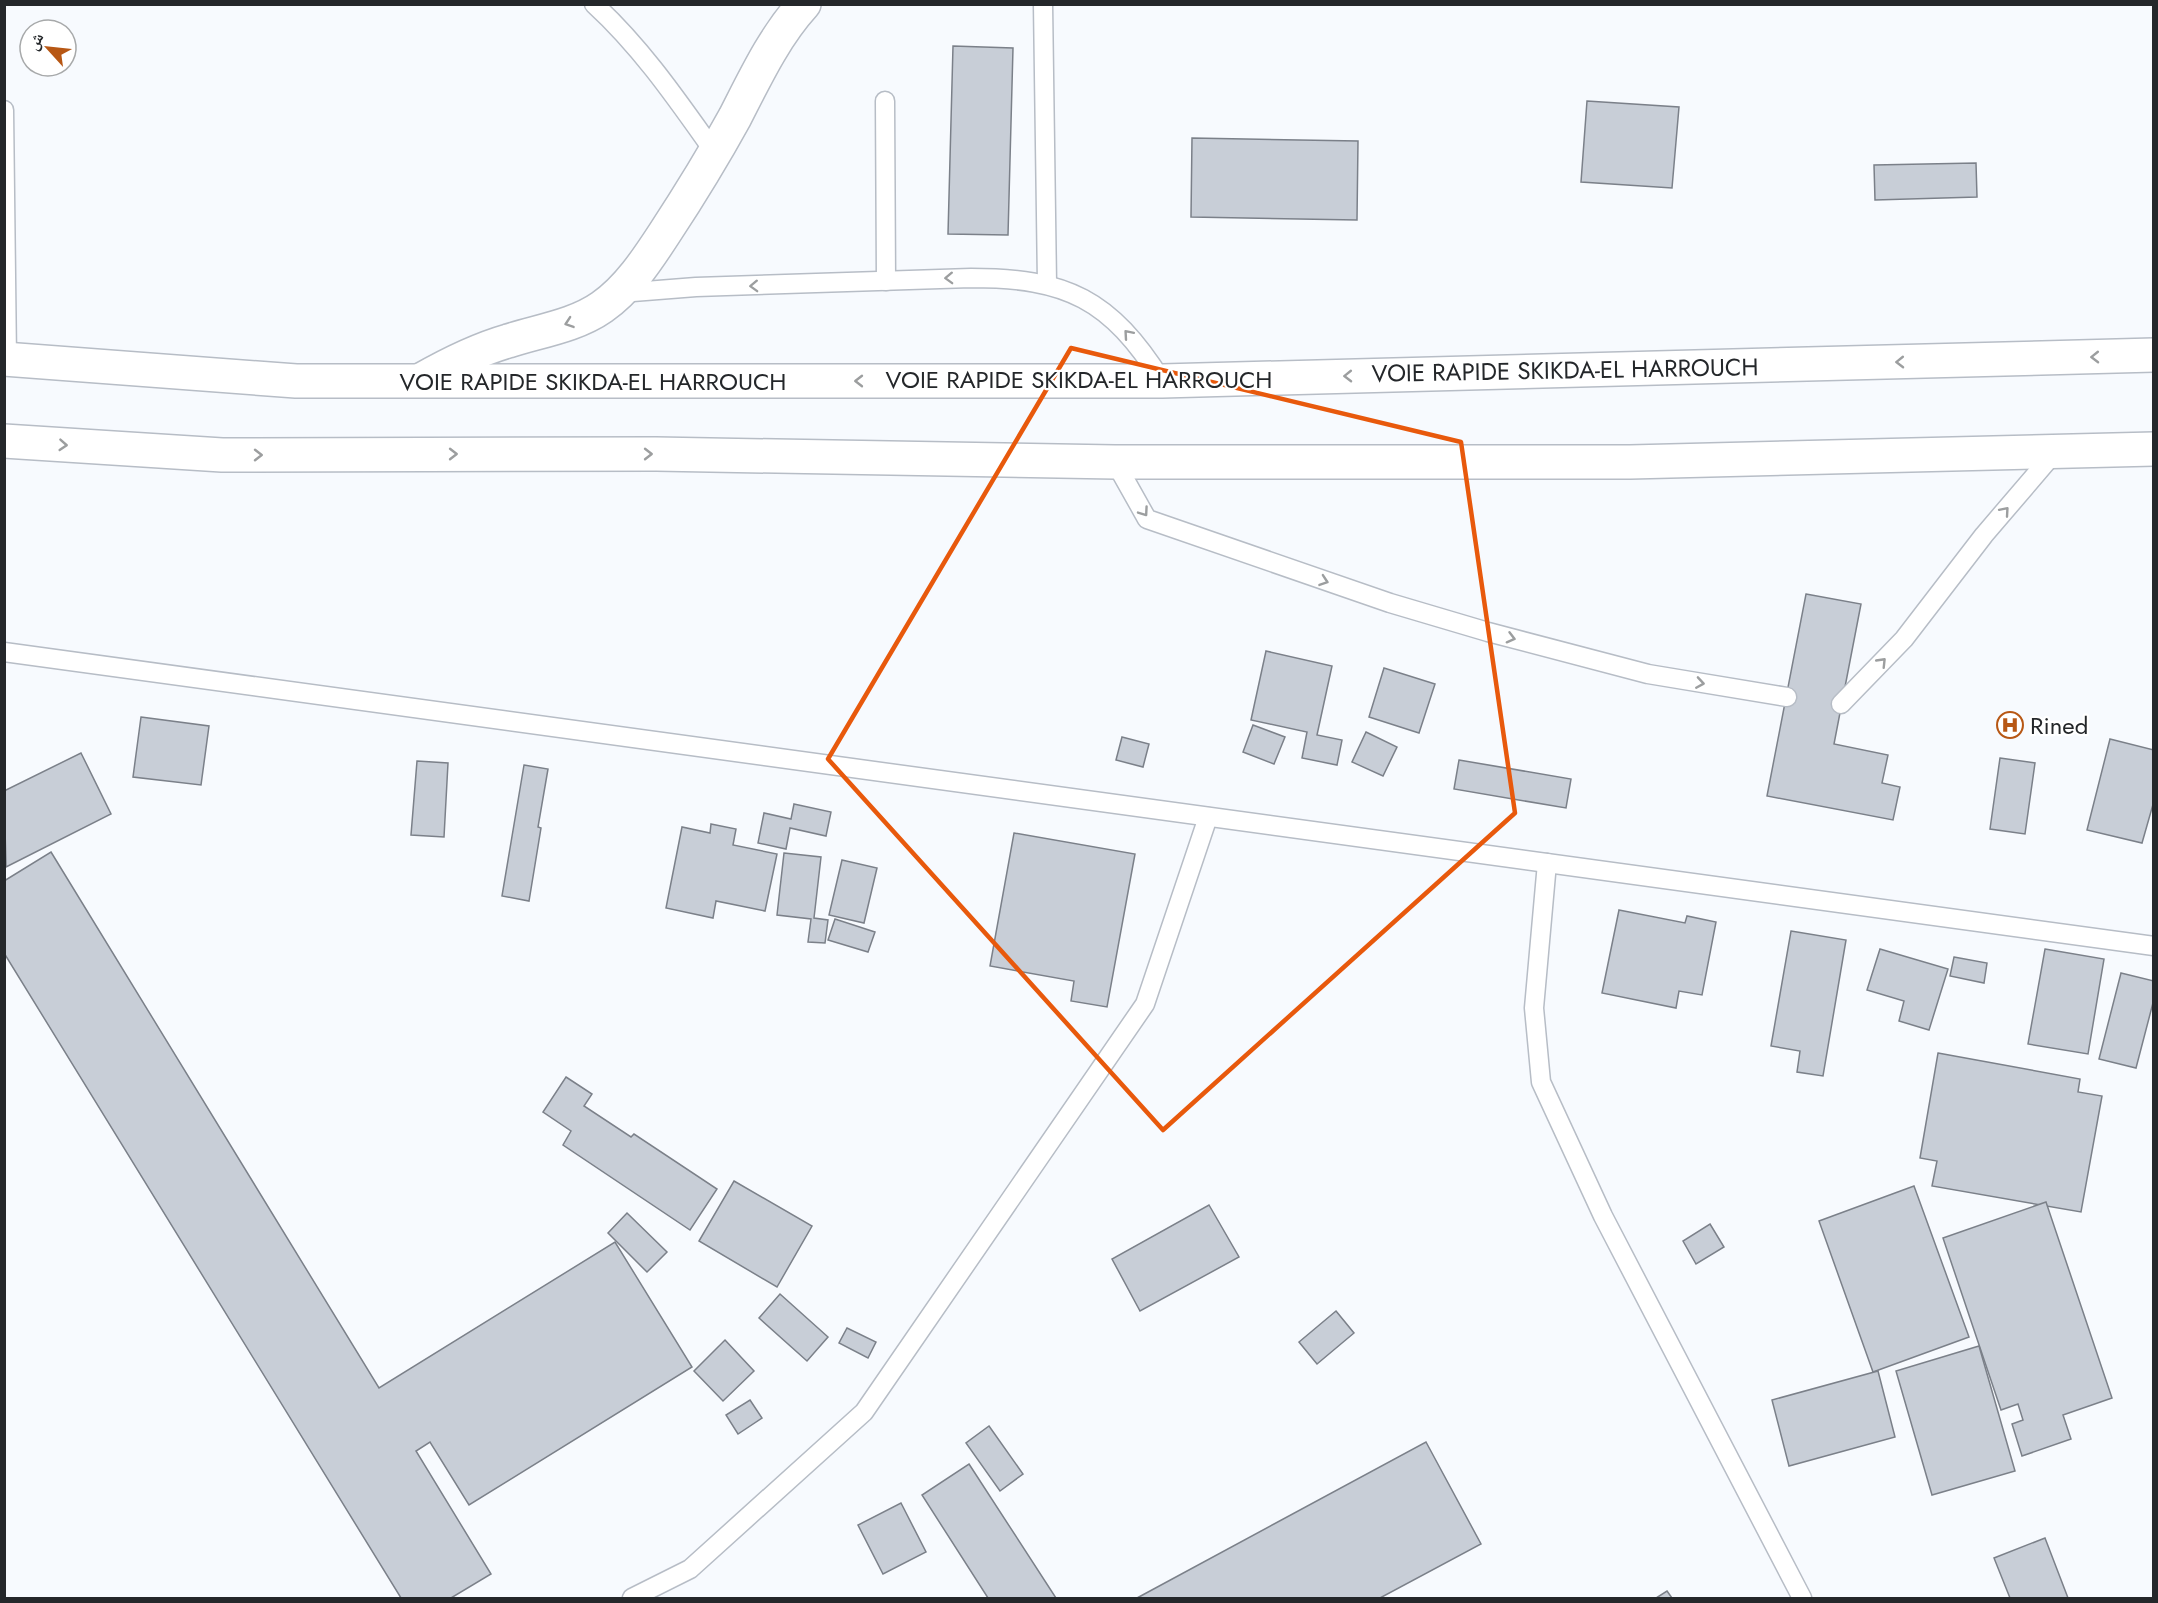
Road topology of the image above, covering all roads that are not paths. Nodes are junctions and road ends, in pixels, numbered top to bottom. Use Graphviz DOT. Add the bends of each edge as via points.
graph roads {
  1 [pos="594,4"];
  2 [pos="804,4"];
  3 [pos="1043,4"];
  4 [pos="885,101"];
  5 [pos="4,110"];
  6 [pos="715,153"];
  7 [pos="886,281"];
  8 [pos="1047,284"];
  9 [pos="619,293"];
  10 [pos="2154,355"];
  11 [pos="6,359"];
  12 [pos="1162,381"];
  13 [pos="418,382"];
  14 [pos="4,441"];
  15 [pos="2154,449"];
  16 [pos="2055,452"];
  17 [pos="1115,462"];
  18 [pos="4,652"];
  19 [pos="1787,697"];
  20 [pos="1841,704"];
  21 [pos="1208,817"];
  22 [pos="1547,863"];
  23 [pos="2154,946"];
  24 [pos="632,1599"];
  25 [pos="1802,1599"];
  1 -- 6 [label="lane" via="642,54"];
  2 -- 6 [label="highway" via="771,50"];
  3 -- 8 [label="lane"];
  4 -- 7 [label="lane"];
  5 -- 11 [label="lane"];
  6 -- 9 [label="highway" via="657,246"];
  8 -- 7 [label="lane, one-way" via="1008,278"];
  7 -- 9 [label="lane, one-way"];
  12 -- 8 [label="lane, one-way" via="1144,351 1117,321 1085,298"];
  9 -- 13 [label="highway, one-way" via="583,318 480,350"];
  10 -- 12 [label="highway, VOIE RAPIDE SKIKDA-EL HARROUCH, one-way"];
  11 -- 13 [label="highway, VOIE RAPIDE SKIKDA-EL HARROUCH" via="296,381"];
  12 -- 13 [label="highway, VOIE RAPIDE SKIKDA-EL HARROUCH, one-way"];
  14 -- 17 [label="highway, one-way" via="222,455 656,454"];
  15 -- 16 [label="highway"];
  16 -- 17 [label="highway" via="1630,462"];
  20 -- 16 [label="lane, one-way" via="1904,639 1984,534"];
  17 -- 19 [label="lane, one-way" via="1147,519 1269,562 1390,603 1636,671"];
  18 -- 21 [label="lane"];
  21 -- 22 [label="lane"];
  21 -- 24 [label="lane" via="1145,1004 864,1412 690,1569"];
  22 -- 23 [label="lane"];
  22 -- 25 [label="lane" via="1534,1008 1541,1082 1603,1216"];
}
